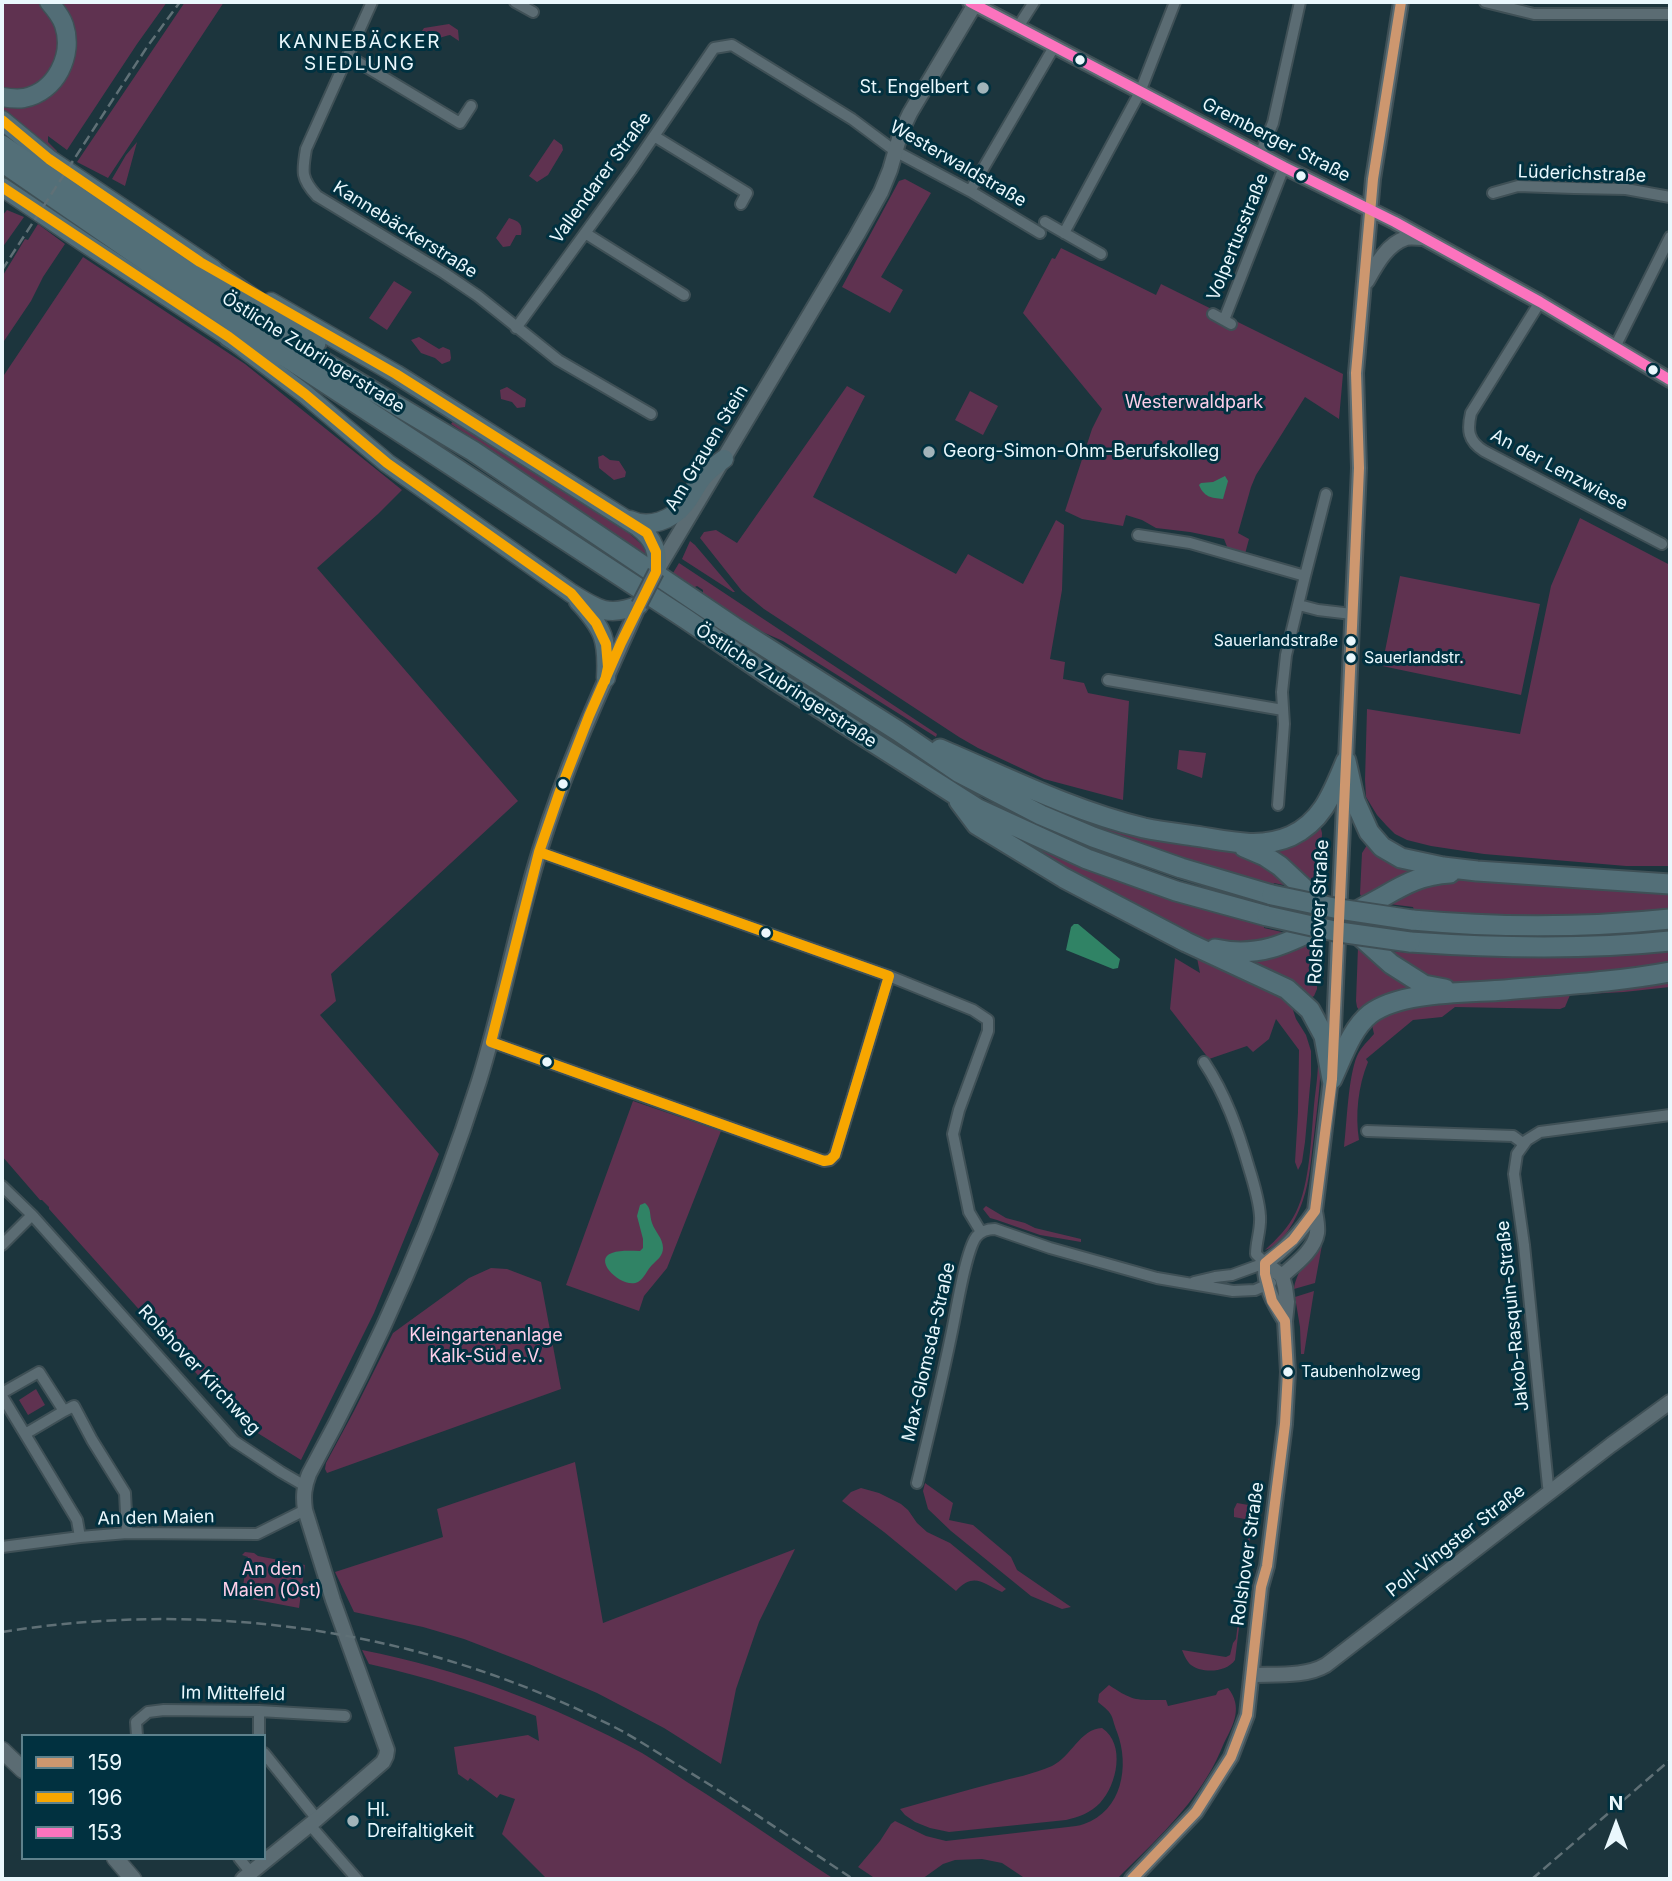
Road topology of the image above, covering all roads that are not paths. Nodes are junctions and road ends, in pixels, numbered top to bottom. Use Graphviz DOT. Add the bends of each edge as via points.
graph roads {
  1 [pos="49,2"];
  2 [pos="372,2"];
  3 [pos="515,2"];
  4 [pos="1034,2"];
  5 [pos="1175,2"];
  6 [pos="1300,2"];
  7 [pos="1401,2"];
  8 [pos="1485,2"];
  9 [pos="973,3"];
  10 [pos="533,12"];
  11 [pos="1670,14"];
  12 [pos="1018,27"];
  13 [pos="1054,47"];
  14 [pos="714,48"];
  15 [pos="348,56"];
  16 [pos="1140,92"];
  17 [pos="2,97"];
  18 [pos="471,106"];
  19 [pos="2,120"];
  20 [pos="654,136"];
  21 [pos="2,145"];
  22 [pos="895,151"];
  23 [pos="1260,154"];
  24 [pos="2,162"];
  25 [pos="1284,167"];
  26 [pos="2,187"];
  27 [pos="970,191"];
  28 [pos="1493,193"];
  29 [pos="1670,197"];
  30 [pos="741,204"];
  31 [pos="1370,209"];
  32 [pos="584,233"];
  33 [pos="1063,233"];
  34 [pos="1670,237"];
  35 [pos="1424,238"];
  36 [pos="1101,254"];
  37 [pos="200,262"];
  38 [pos="1364,285"];
  39 [pos="684,295"];
  40 [pos="1540,302"];
  41 [pos="1223,319"];
  42 [pos="516,328"];
  43 [pos="229,337"];
  44 [pos="1615,347"];
  45 [pos="1670,380"];
  46 [pos="651,414"];
  47 [pos="472,451"];
  48 [pos="724,458"];
  49 [pos="1326,494"];
  50 [pos="509,504"];
  51 [pos="621,516"];
  52 [pos="1138,535"];
  53 [pos="1662,544"];
  54 [pos="656,572"];
  55 [pos="1304,576"];
  56 [pos="571,593"];
  57 [pos="639,605"];
  58 [pos="1298,605"];
  59 [pos="1352,614"];
  60 [pos="606,678"];
  61 [pos="1108,680"];
  62 [pos="1283,710"];
  63 [pos="898,731"];
  64 [pos="1346,761"];
  65 [pos="953,794"];
  66 [pos="1278,805"];
  67 [pos="1238,844"];
  68 [pos="539,852"];
  69 [pos="1477,871"];
  70 [pos="1670,884"];
  71 [pos="1338,918"];
  72 [pos="1670,919"];
  73 [pos="1670,941"];
  74 [pos="1186,942"];
  75 [pos="1670,972"];
  76 [pos="889,976"];
  77 [pos="1478,992"];
  78 [pos="491,1042"];
  79 [pos="1204,1062"];
  80 [pos="1332,1079"];
  81 [pos="1670,1115"];
  82 [pos="1367,1131"];
  83 [pos="1526,1142"];
  84 [pos="2,1185"];
  85 [pos="1315,1211"];
  86 [pos="32,1215"];
  87 [pos="981,1232"];
  88 [pos="2,1245"];
  89 [pos="1265,1263"];
  90 [pos="1282,1276"];
  91 [pos="1190,1283"];
  92 [pos="1268,1285"];
  93 [pos="1285,1321"];
  94 [pos="2,1395"];
  95 [pos="1670,1402"];
  96 [pos="69,1408"];
  97 [pos="13,1414"];
  98 [pos="2,1421"];
  99 [pos="25,1434"];
  100 [pos="917,1483"];
  101 [pos="305,1486"];
  102 [pos="1553,1491"];
  103 [pos="304,1510"];
  104 [pos="127,1534"];
  105 [pos="80,1537"];
  106 [pos="2,1547"];
  107 [pos="1251,1675"];
  108 [pos="259,1712"];
  109 [pos="345,1716"];
  110 [pos="136,1734"];
  111 [pos="259,1734"];
  112 [pos="266,1756"];
  113 [pos="313,1822"];
  114 [pos="117,1860"];
  115 [pos="240,1860"];
  116 [pos="247,1876"];
  117 [pos="133,1879"];
  118 [pos="357,1879"];
  119 [pos="1132,1879"];
  1 -- 17 [label="highway" via="67,37 60,71 41,91 24,98"];
  2 -- 15 [label="street, Kannebäckerstraße"];
  3 -- 10 [label="street"];
  4 -- 12 [label="street"];
  5 -- 16 [label="street"];
  6 -- 23 [label="street" via="1273,123"];
  7 -- 31 [label="street, Rolshover Straße"];
  8 -- 11 [label="street" via="1534,14"];
  9 -- 12 [label="street, Gremberger Straße"];
  9 -- 22 [label="street, Am Grauen Stein" via="910,113"];
  12 -- 13 [label="street, Gremberger Straße"];
  13 -- 16 [label="street, Gremberger Straße"];
  13 -- 27 [label="street"];
  14 -- 20 [label="street, Vallendarer Straße"];
  14 -- 22 [label="street, Westerwaldstraße" via="732,45"];
  15 -- 18 [label="street" via="460,123"];
  15 -- 42 [label="street, Kannebäckerstraße" via="306,149 303,177 307,185 317,196 478,296"];
  16 -- 23 [label="street, Gremberger Straße"];
  16 -- 33 [label="street"];
  19 -- 37 [label="highway" via="49,159"];
  20 -- 30 [label="street" via="747,193"];
  20 -- 32 [label="street, Vallendarer Straße"];
  21 -- 47 [label="highway, Östliche Zubringerstraße" via="282,337"];
  22 -- 27 [label="street, Westerwaldstraße"];
  22 -- 48 [label="street, Am Grauen Stein" via="875,203"];
  23 -- 25 [label="street, Gremberger Straße"];
  24 -- 50 [label="highway, Östliche Zubringerstraße"];
  25 -- 31 [label="street, Gremberger Straße"];
  25 -- 41 [label="street, Volpertusstraße"];
  26 -- 43 [label="highway"];
  27 -- 33 [label="street, Westerwaldstraße" via="1043,228"];
  28 -- 29 [label="street, Lüderichstraße" via="1518,187 1626,189"];
  31 -- 35 [label="street, Gremberger Straße"];
  31 -- 38 [label="street, Rolshover Straße"];
  32 -- 39 [label="street"];
  32 -- 42 [label="street, Vallendarer Straße"];
  33 -- 36 [label="street, Westerwaldstraße"];
  34 -- 44 [label="street"];
  35 -- 38 [label="street" via="1408,238 1385,252"];
  35 -- 40 [label="street, Gremberger Straße"];
  37 -- 47 [label="highway"];
  37 -- 51 [label="highway" via="396,374"];
  38 -- 59 [label="street, Rolshover Straße" via="1356,373 1360,448"];
  40 -- 44 [label="street, Gremberger Straße"];
  40 -- 53 [label="street, An der Lenzwiese" via="1471,413 1471,439 1484,451"];
  42 -- 46 [label="street, Kannebäckerstraße" via="558,360"];
  43 -- 50 [label="highway" via="452,475"];
  43 -- 56 [label="highway" via="387,463"];
  44 -- 45 [label="street, Gremberger Straße"];
  47 -- 63 [label="highway, Östliche Zubringerstraße"];
  48 -- 51 [label="highway" via="702,477 678,512 659,523 638,523"];
  48 -- 54 [label="street, Am Grauen Stein"];
  49 -- 55 [label="street"];
  50 -- 65 [label="highway, Östliche Zubringerstraße"];
  51 -- 54 [label="highway" via="647,533 654,544"];
  52 -- 55 [label="street" via="1190,543"];
  54 -- 57 [label="street, Am Grauen Stein, bridge"];
  55 -- 58 [label="street"];
  56 -- 57 [label="highway" via="612,612"];
  56 -- 60 [label="highway" via="604,635"];
  57 -- 60 [label="street, Am Grauen Stein"];
  58 -- 59 [label="street"];
  58 -- 62 [label="street" via="1286,655"];
  59 -- 64 [label="street, Rolshover Straße"];
  60 -- 68 [label="street, Am Grauen Stein"];
  61 -- 62 [label="street"];
  62 -- 66 [label="street"];
  63 -- 67 [label="highway" via="1084,810 1143,828"];
  63 -- 72 [label="highway, Östliche Zubringerstraße, bridge" via="958,772 1041,815 1181,868 1272,895 1412,920 1473,925 1539,927"];
  64 -- 67 [label="highway" via="1316,818 1292,836 1270,843"];
  64 -- 69 [label="highway" via="1355,801 1381,846 1401,858"];
  64 -- 71 [label="street, Rolshover Straße"];
  65 -- 73 [label="highway, Östliche Zubringerstraße, bridge" via="1087,859 1176,891 1339,932 1410,942 1545,948"];
  65 -- 74 [label="highway" via="977,825 1064,878"];
  67 -- 71 [label="highway" via="1280,866"];
  68 -- 76 [label="street"];
  68 -- 78 [label="street, Am Grauen Stein"];
  69 -- 70 [label="highway"];
  69 -- 71 [label="highway" via="1432,874 1408,882"];
  71 -- 74 [label="highway" via="1264,951 1233,953"];
  71 -- 77 [label="highway" via="1391,964 1424,985"];
  71 -- 80 [label="street, Rolshover Straße"];
  74 -- 80 [label="highway" via="1297,996 1324,1036"];
  75 -- 77 [label="highway"];
  76 -- 78 [label="street" via="835,1155 824,1161"];
  76 -- 87 [label="street" via="988,1020 953,1135 969,1212"];
  77 -- 80 [label="highway" via="1411,998 1380,1007 1355,1032"];
  78 -- 101 [label="street, Am Grauen Stein" via="407,1279"];
  79 -- 89 [label="street" via="1240,1136 1260,1216 1256,1254"];
  80 -- 85 [label="street, Rolshover Straße"];
  81 -- 83 [label="street" via="1540,1132"];
  82 -- 83 [label="street" via="1513,1136"];
  83 -- 102 [label="street, Jakob-Rasquin-Straße" via="1517,1154 1514,1174 1548,1486"];
  84 -- 86 [label="street, Rolshover Kirchweg"];
  85 -- 89 [label="street" via="1283,1250"];
  85 -- 90 [label="street, Rolshover Straße" via="1316,1237"];
  86 -- 88 [label="street"];
  86 -- 101 [label="street, Rolshover Kirchweg" via="234,1441"];
  87 -- 91 [label="street" via="995,1229 1127,1270"];
  87 -- 100 [label="street, Max-Glomsda-Straße" via="967,1260"];
  89 -- 90 [label="street"];
  89 -- 91 [label="street"];
  89 -- 92 [label="street, Rolshover Straße"];
  90 -- 92 [label="street"];
  90 -- 93 [label="street, Rolshover Straße"];
  91 -- 92 [label="street" via="1233,1291"];
  92 -- 93 [label="street, Rolshover Straße"];
  93 -- 107 [label="street, Rolshover Straße" via="1287,1403"];
  94 -- 96 [label="street" via="38,1372"];
  94 -- 97 [label="street"];
  95 -- 102 [label="street, Poll-Vingster Straße"];
  96 -- 99 [label="street"];
  96 -- 104 [label="street" via="125,1493"];
  97 -- 98 [label="street"];
  97 -- 99 [label="street"];
  99 -- 105 [label="street" via="77,1520"];
  101 -- 103 [label="street"];
  102 -- 107 [label="street, Poll-Vingster Straße" via="1326,1665 1308,1671"];
  103 -- 104 [label="street, An den Maien" via="257,1534"];
  103 -- 113 [label="street" via="387,1750 383,1762"];
  104 -- 105 [label="street, An den Maien"];
  105 -- 106 [label="street, An den Maien"];
  107 -- 119 [label="street, Rolshover Straße" via="1245,1723 1231,1758 1196,1812"];
  108 -- 109 [label="street, Im Mittelfeld"];
  108 -- 110 [label="street, Im Mittelfeld" via="148,1712 136,1722"];
  108 -- 111 [label="street"];
  112 -- 113 [label="street"];
  113 -- 116 [label="street"];
  113 -- 118 [label="street"];
  114 -- 117 [label="main road"];
  115 -- 116 [label="street"];
}
